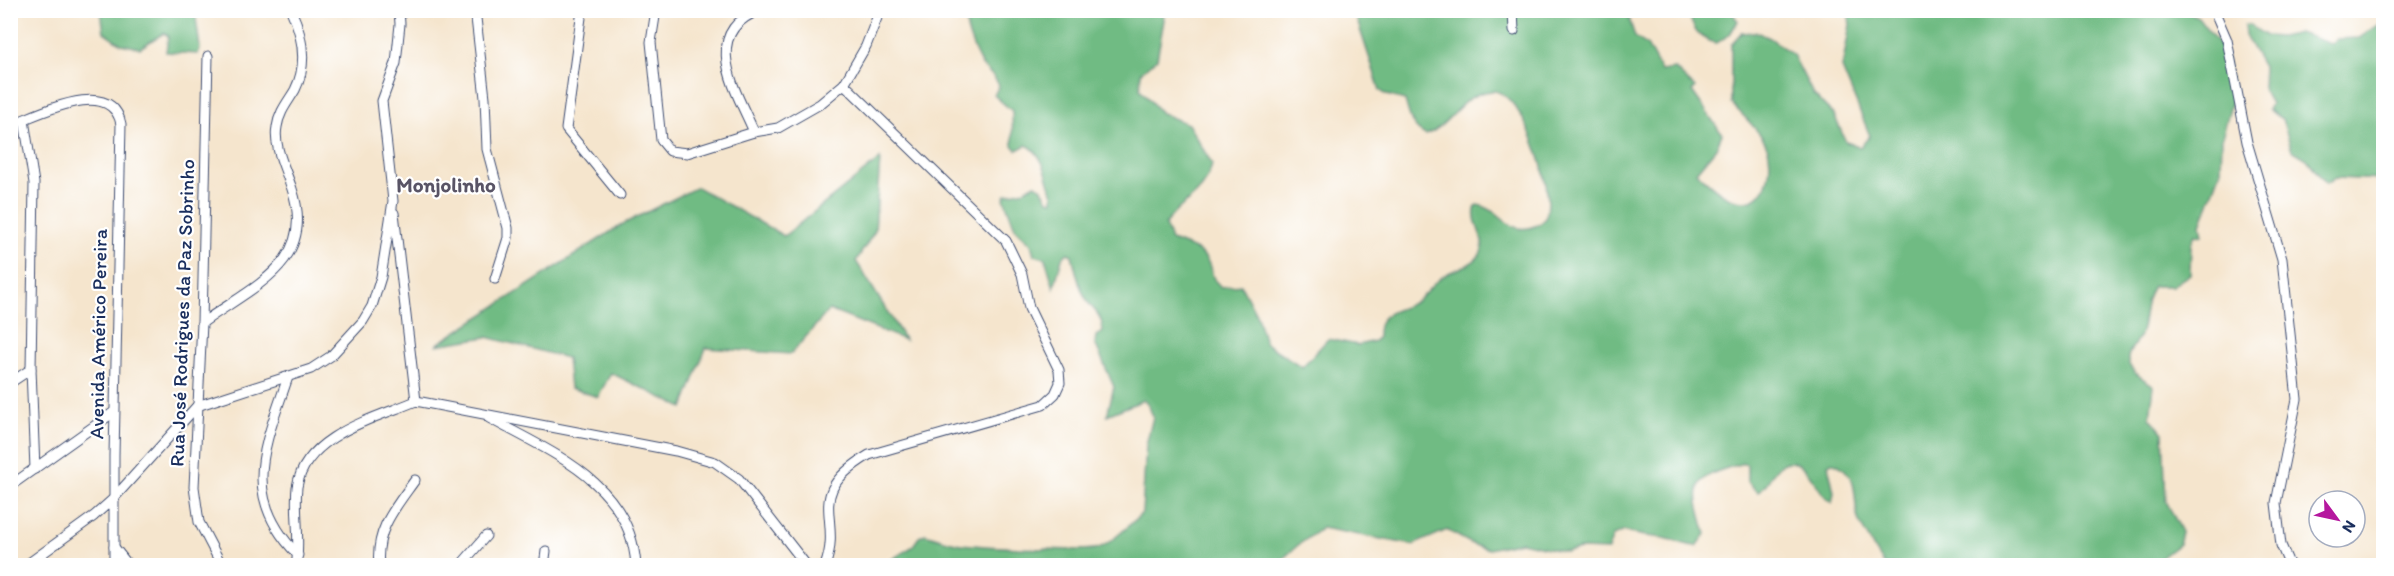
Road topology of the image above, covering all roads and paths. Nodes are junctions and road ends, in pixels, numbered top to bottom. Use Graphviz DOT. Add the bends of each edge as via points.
graph roads {
  1 [pos="291,10"];
  2 [pos="399,10"];
  3 [pos="485,10"];
  4 [pos="582,10"];
  5 [pos="656,10"];
  6 [pos="760,10"];
  7 [pos="880,10"];
  8 [pos="1513,10"];
  9 [pos="2214,10"];
  10 [pos="473,14"];
  11 [pos="1514,31"];
  12 [pos="208,56"];
  13 [pos="844,84"];
  14 [pos="24,120"];
  15 [pos="10,125"];
  16 [pos="754,132"];
  17 [pos="620,195"];
  18 [pos="393,201"];
  19 [pos="495,279"];
  20 [pos="202,323"];
  21 [pos="31,369"];
  22 [pos="288,377"];
  23 [pos="10,383"];
  24 [pos="416,401"];
  25 [pos="197,406"];
  26 [pos="114,412"];
  27 [pos="479,412"];
  28 [pos="35,469"];
  29 [pos="415,480"];
  30 [pos="10,486"];
  31 [pos="113,499"];
  32 [pos="486,536"];
  33 [pos="114,547"];
  34 [pos="546,551"];
  35 [pos="298,555"];
  36 [pos="25,566"];
  37 [pos="114,566"];
  38 [pos="129,566"];
  39 [pos="222,566"];
  40 [pos="296,566"];
  41 [pos="379,566"];
  42 [pos="459,566"];
  43 [pos="544,566"];
  44 [pos="636,566"];
  45 [pos="807,566"];
  46 [pos="825,566"];
  47 [pos="2290,566"];
  1 -- 20 [label="street" via="305,57 296,88 276,128 297,203 298,234 285,261"];
  2 -- 18 [label="street" via="396,63 382,101"];
  3 -- 10 [label="street"];
  4 -- 17 [label="street" via="566,129"];
  5 -- 16 [label="street" via="651,42 661,140 670,151 687,153"];
  6 -- 16 [label="street" via="736,24 726,47 726,66"];
  7 -- 13 [label="street" via="866,46"];
  8 -- 11 [label="street"];
  9 -- 47 [label="street" via="2227,40 2247,142 2282,259 2297,399 2277,503 2281,545"];
  10 -- 19 [label="street" via="485,98 487,149 508,228"];
  12 -- 20 [label="street, Rua José Rodrigues da Paz Sobrinho"];
  13 -- 16 [label="street" via="820,104 778,128"];
  13 -- 46 [label="street" via="1006,241 1022,273 1029,308 1059,370 1060,383 1043,405 859,461 840,478 829,496 830,546"];
  14 -- 15 [label="street"];
  14 -- 21 [label="street" via="34,195"];
  14 -- 26 [label="street, Avenida Américo Pereira" via="83,100 103,100 119,113"];
  18 -- 22 [label="street" via="381,277 372,306 331,356"];
  18 -- 24 [label="street"];
  20 -- 25 [label="street, Rua José Rodrigues da Paz Sobrinho"];
  21 -- 23 [label="street"];
  21 -- 28 [label="street"];
  22 -- 25 [label="street"];
  22 -- 35 [label="street" via="263,454 262,478 270,520"];
  24 -- 27 [label="street"];
  24 -- 35 [label="street" via="350,429 309,460 297,486"];
  25 -- 31 [label="street"];
  25 -- 39 [label="street, Rua José Rodrigues da Paz Sobrinho" via="193,464 196,509"];
  26 -- 28 [label="street"];
  26 -- 31 [label="street, Avenida Américo Pereira"];
  27 -- 44 [label="street" via="570,464 603,490 626,520"];
  27 -- 45 [label="street" via="715,462 750,490"];
  28 -- 30 [label="street"];
  29 -- 41 [label="street" via="384,525 378,548"];
  31 -- 33 [label="street, Avenida Américo Pereira"];
  31 -- 36 [label="street"];
  32 -- 42 [label="street"];
  33 -- 37 [label="street, Avenida Américo Pereira"];
  33 -- 38 [label="street"];
  34 -- 43 [label="street"];
  35 -- 40 [label="street"];
}
